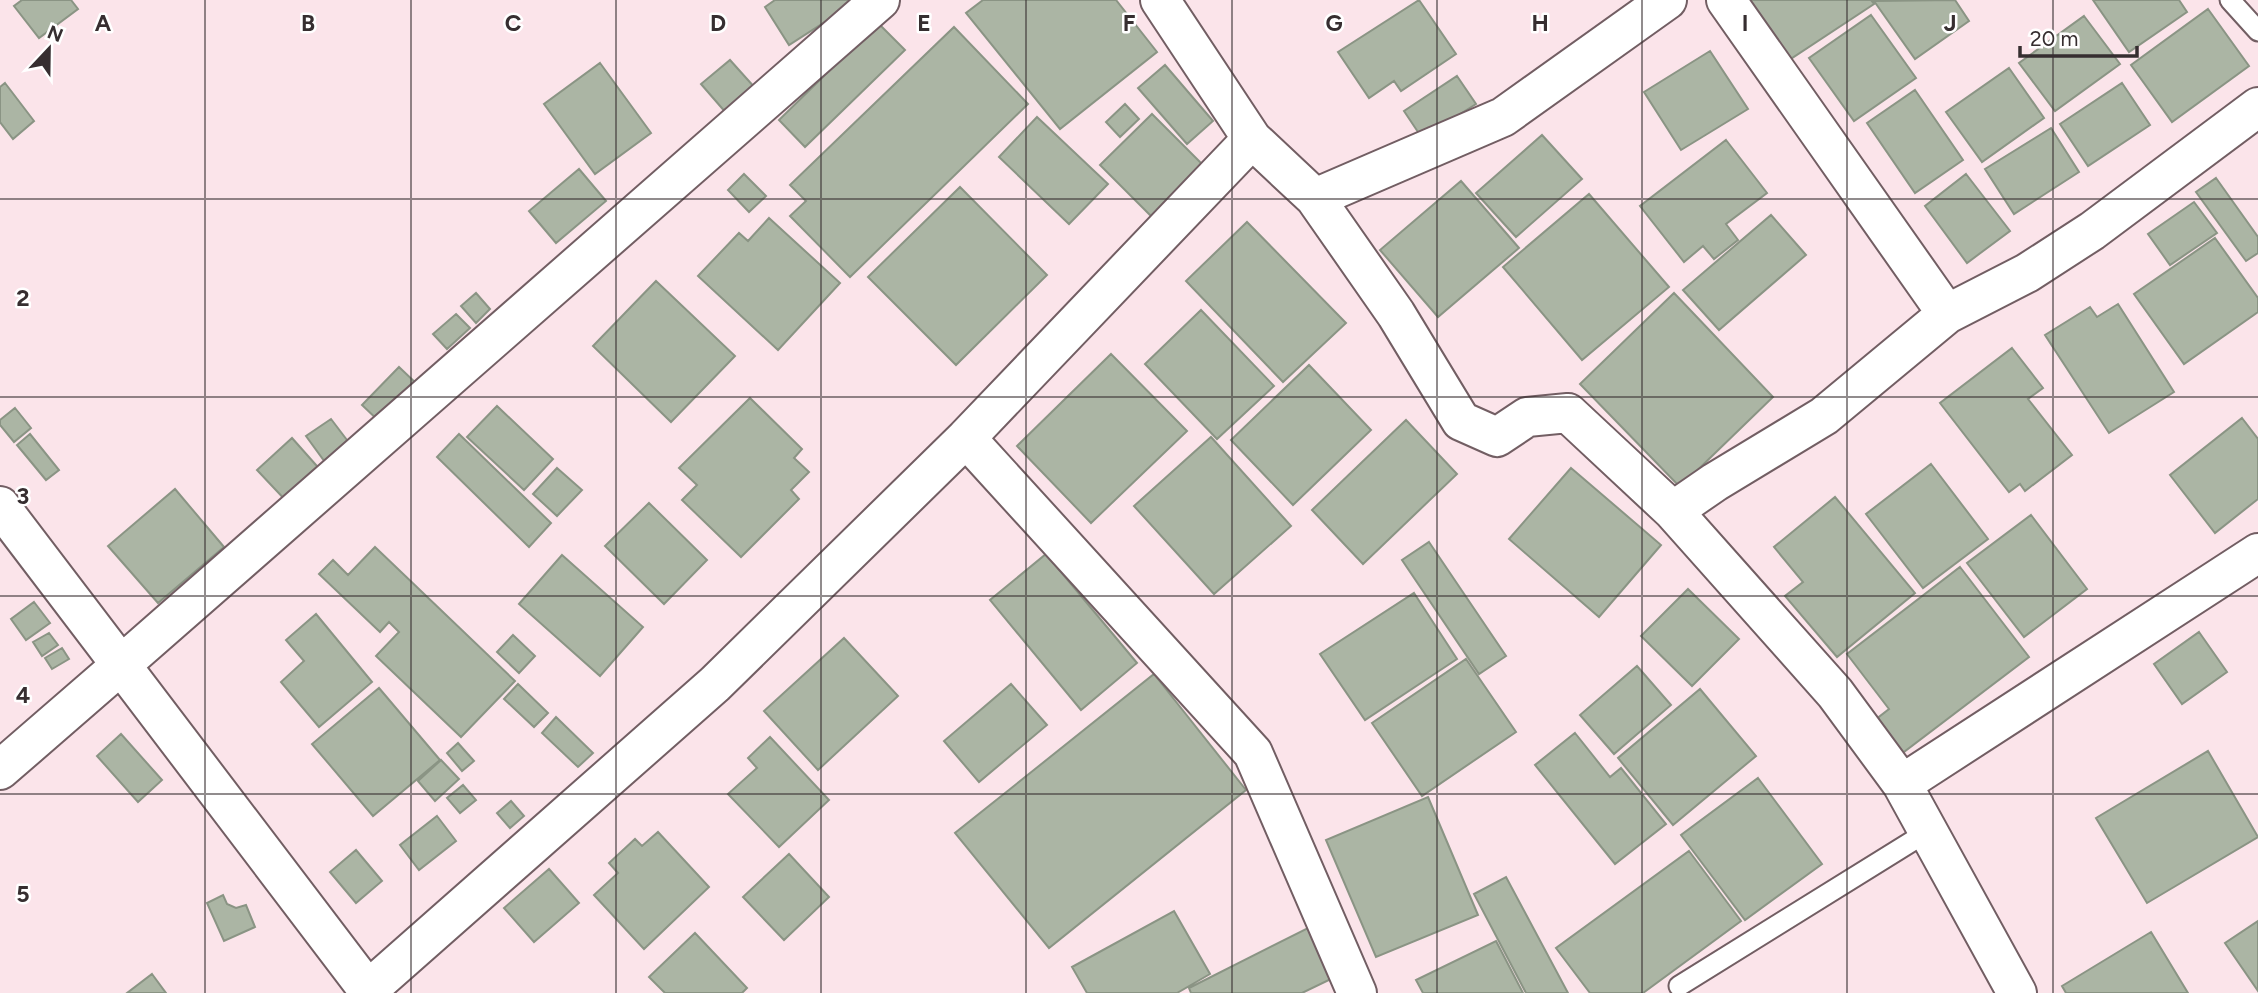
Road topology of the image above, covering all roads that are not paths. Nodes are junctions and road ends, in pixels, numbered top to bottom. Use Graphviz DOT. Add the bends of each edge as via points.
graph roads {
  1 [pos="880,0"];
  2 [pos="1160,0"];
  3 [pos="1726,0"];
  4 [pos="2230,0"];
  5 [pos="1661,1"];
  6 [pos="2258,32"];
  7 [pos="2258,107"];
  8 [pos="1252,139"];
  9 [pos="1315,198"];
  10 [pos="1947,314"];
  11 [pos="966,438"];
  12 [pos="0,506"];
  13 [pos="1673,511"];
  14 [pos="2258,552"];
  15 [pos="121,665"];
  16 [pos="0,770"];
  17 [pos="1902,784"];
  18 [pos="1927,832"];
  19 [pos="1679,986"];
  20 [pos="369,991"];
  21 [pos="1357,993"];
  22 [pos="2017,993"];
  1 -- 15 [label="street"];
  2 -- 8 [label="street"];
  3 -- 10 [label="street"];
  4 -- 6 [label="lane"];
  5 -- 9 [label="street" via="1503,117"];
  7 -- 10 [label="street" via="2092,231 2026,273"];
  8 -- 9 [label="street"];
  8 -- 11 [label="street"];
  9 -- 13 [label="street" via="1396,314 1461,421 1497,437 1527,418 1567,412"];
  10 -- 13 [label="street" via="1824,416"];
  11 -- 20 [label="street" via="715,684"];
  11 -- 21 [label="street" via="1253,753"];
  12 -- 15 [label="street"];
  13 -- 17 [label="street" via="1835,693"];
  14 -- 17 [label="street"];
  15 -- 16 [label="street"];
  15 -- 20 [label="street"];
  17 -- 18 [label="street"];
  18 -- 19 [label="lane"];
  18 -- 22 [label="street"];
}
